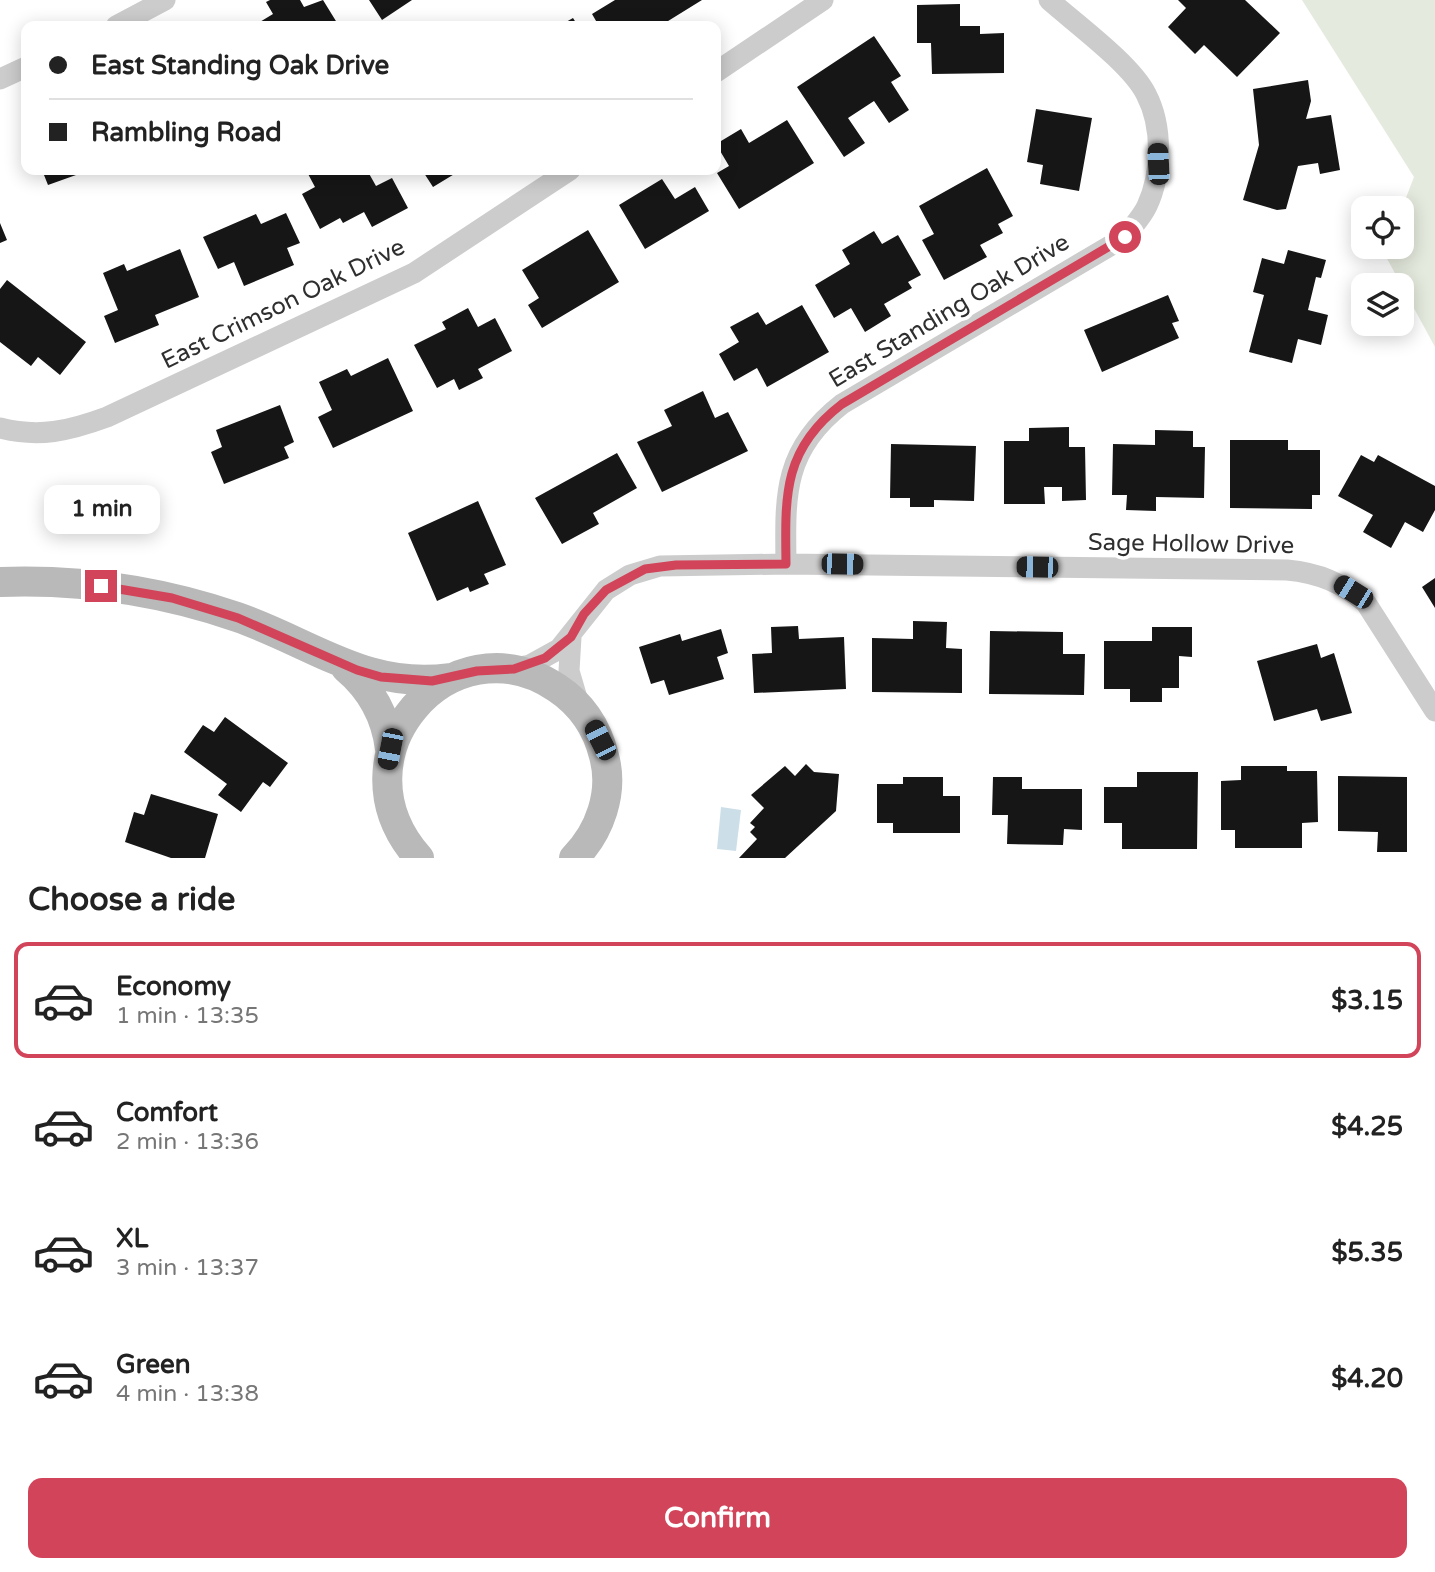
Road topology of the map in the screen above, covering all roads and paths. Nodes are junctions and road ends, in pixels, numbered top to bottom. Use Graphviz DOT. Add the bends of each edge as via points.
graph roads {
  1 [pos="164,0"];
  2 [pos="823,0"];
  3 [pos="1049,0"];
  4 [pos="125,21"];
  5 [pos="21,69"];
  6 [pos="721,69"];
  7 [pos="0,79"];
  8 [pos="562,175"];
  9 [pos="0,428"];
  10 [pos="786,564"];
  11 [pos="0,582"];
  12 [pos="571,637"];
  13 [pos="334,660"];
  14 [pos="497,670"];
  15 [pos="457,677"];
  16 [pos="579,707"];
  17 [pos="1435,711"];
  18 [pos="390,749"];
  19 [pos="397,829"];
  20 [pos="400,858"];
  21 [pos="419,858"];
  22 [pos="574,858"];
  1 -- 4 [label="street"];
  2 -- 6 [label="street"];
  3 -- 10 [label="street, East Standing Oak Drive" via="1119,62 1146,93 1156,124 1158,164 1147,206 1125,237 842,404 819,424 800,450 788,481"];
  5 -- 7 [label="street"];
  8 -- 9 [label="street, East Crimson Oak Drive" via="414,272 107,417 34,435"];
  10 -- 12 [label="street, Sage Hollow Drive" via="645,569 606,590"];
  10 -- 17 [label="street, Sage Hollow Drive" via="1287,570 1322,576 1366,603"];
  11 -- 13 [label="street" via="89,584 172,598 260,626"];
  12 -- 14 [label="street, Sage Hollow Drive" via="537,662"];
  12 -- 16 [label="street, Sage Hollow Drive" via="569,671"];
  13 -- 15 [label="street" via="369,674 407,681"];
  13 -- 18 [label="street" via="372,696 385,722"];
  14 -- 15 [label="street"];
  14 -- 16 [label="street" via="534,676"];
  15 -- 18 [label="street" via="422,698 408,713"];
  16 -- 22 [label="street" via="600,740 607,778 601,817"];
  18 -- 19 [label="street" via="386,789"];
  19 -- 20 [label="street"];
  19 -- 21 [label="street"];
}
